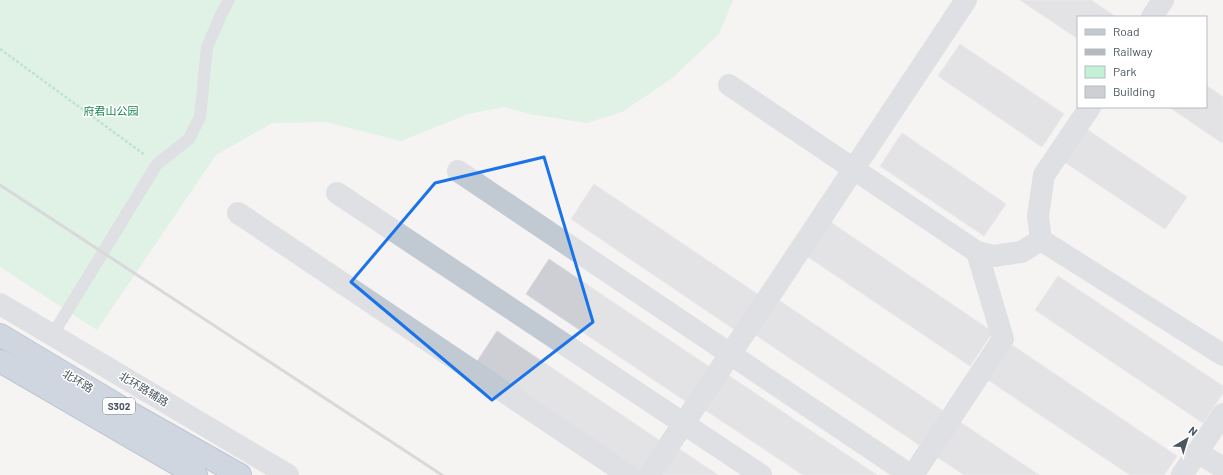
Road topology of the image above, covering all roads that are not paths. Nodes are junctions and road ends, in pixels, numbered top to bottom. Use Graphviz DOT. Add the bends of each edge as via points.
graph roads {
  1 [pos="229,0"];
  2 [pos="966,0"];
  3 [pos="1163,0"];
  4 [pos="1153,16"];
  5 [pos="729,85"];
  6 [pos="1089,108"];
  7 [pos="854,169"];
  8 [pos="458,171"];
  9 [pos="337,193"];
  10 [pos="238,213"];
  11 [pos="1041,240"];
  12 [pos="977,252"];
  13 [pos="0,304"];
  14 [pos="53,334"];
  15 [pos="0,335"];
  16 [pos="730,354"];
  17 [pos="1223,355"];
  18 [pos="0,361"];
  19 [pos="1223,414"];
  20 [pos="683,424"];
  21 [pos="1197,452"];
  22 [pos="1223,468"];
  23 [pos="196,475"];
  24 [pos="240,475"];
  25 [pos="288,475"];
  26 [pos="628,475"];
  27 [pos="649,475"];
  28 [pos="761,475"];
  29 [pos="910,475"];
  30 [pos="913,475"];
  31 [pos="1182,475"];
  1 -- 14 [label="lane" via="207,47 200,118 189,139 157,164"];
  2 -- 7 [label="street"];
  3 -- 4 [label="street"];
  5 -- 7 [label="street"];
  6 -- 11 [label="street" via="1044,175 1038,216"];
  7 -- 12 [label="street"];
  7 -- 16 [label="street"];
  8 -- 16 [label="street"];
  9 -- 20 [label="street"];
  10 -- 26 [label="street"];
  11 -- 12 [label="street" via="1021,252 994,256"];
  11 -- 17 [label="street"];
  12 -- 30 [label="street" via="1003,339"];
  13 -- 14 [label="street, 北环路辅路"];
  14 -- 25 [label="street, 北环路辅路"];
  15 -- 24 [label="highway, 北环路 / S302"];
  16 -- 20 [label="street"];
  16 -- 29 [label="street"];
  18 -- 23 [label="highway, 北环路 / S302"];
  19 -- 21 [label="street"];
  20 -- 27 [label="street"];
  20 -- 28 [label="street"];
  21 -- 22 [label="street"];
  21 -- 31 [label="street"];
}
